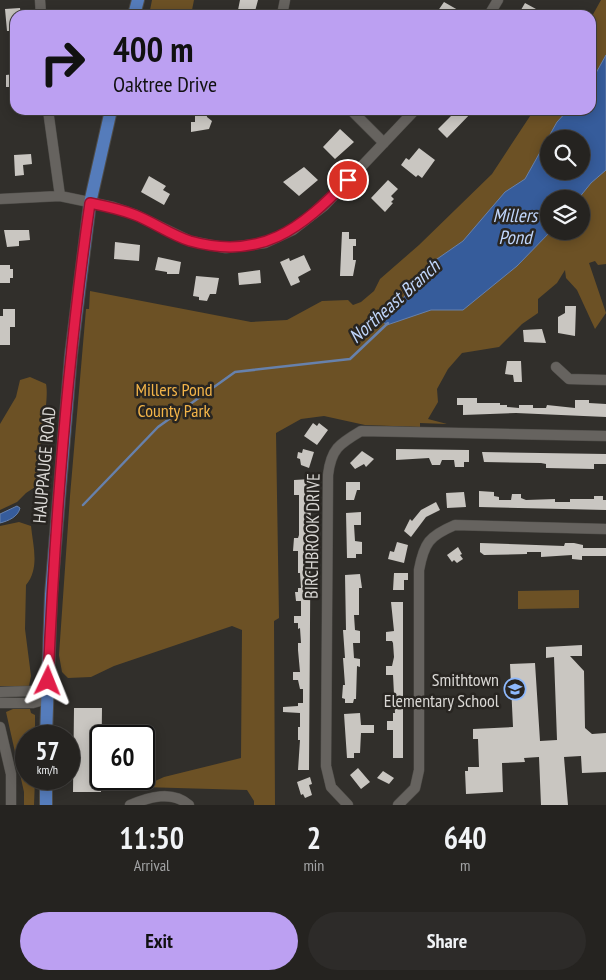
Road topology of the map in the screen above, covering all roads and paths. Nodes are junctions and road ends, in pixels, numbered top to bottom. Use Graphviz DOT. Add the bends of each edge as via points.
graph roads {
  1 [pos="49,115"];
  2 [pos="110,115"];
  3 [pos="356,115"];
  4 [pos="410,115"];
  5 [pos="384,143"];
  6 [pos="60,196"];
  7 [pos="0,199"];
  8 [pos="90,203"];
  9 [pos="556,367"];
  10 [pos="606,380"];
  11 [pos="606,436"];
  12 [pos="606,529"];
  13 [pos="0,692"];
  14 [pos="47,698"];
  15 [pos="0,703"];
  16 [pos="46,725"];
  17 [pos="0,727"];
  18 [pos="46,790"];
  19 [pos="10,805"];
  20 [pos="46,805"];
  21 [pos="130,805"];
  22 [pos="189,805"];
  23 [pos="348,805"];
  24 [pos="398,805"];
  1 -- 6 [label="street"];
  2 -- 8 [label="main road, HAUPPAUGE ROAD"];
  3 -- 5 [label="street"];
  4 -- 5 [label="street"];
  5 -- 8 [label="street" via="324,206 293,230 265,243 226,248 190,241 136,215"];
  6 -- 7 [label="street"];
  6 -- 8 [label="street"];
  8 -- 14 [label="main road, HAUPPAUGE ROAD" via="68,390"];
  9 -- 10 [label="street" via="568,379"];
  11 -- 23 [label="street, BIRCHBROOK DRIVE" via="361,431 339,444 329,461 328,475 326,766 331,787"];
  12 -- 24 [label="street" via="455,525 435,533 422,552 419,570 419,770 415,788"];
  13 -- 14 [label="street" via="30,691"];
  14 -- 15 [label="street"];
  14 -- 16 [label="main road, HAUPPAUGE ROAD"];
  17 -- 19 [label="street" via="10,774"];
  18 -- 20 [label="main road"];
  21 -- 22 [label="street" via="143,799 174,796"];
}
